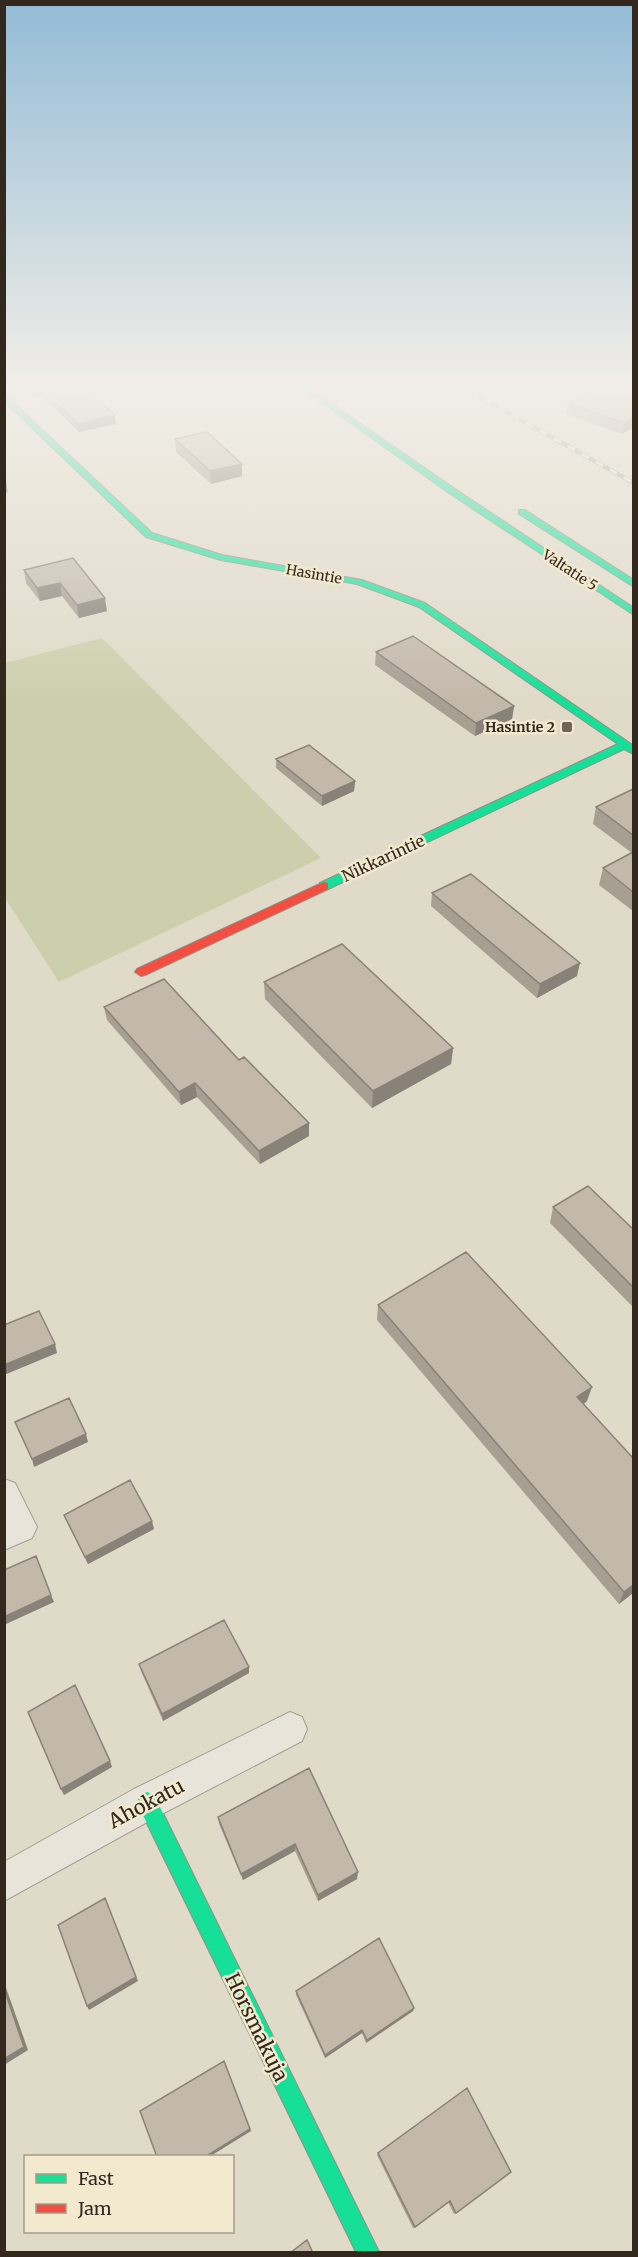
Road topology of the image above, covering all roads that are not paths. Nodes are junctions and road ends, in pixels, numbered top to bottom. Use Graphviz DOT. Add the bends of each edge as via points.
graph roads {
  1 [pos="100,489"];
  2 [pos="450,489"];
  3 [pos="508,503"];
  4 [pos="633,584"];
  5 [pos="633,612"];
  6 [pos="629,748"];
  7 [pos="141,972"];
  8 [pos="4,1493"];
  9 [pos="4,1535"];
  10 [pos="291,1729"];
  11 [pos="147,1802"];
  12 [pos="4,1883"];
  13 [pos="368,2253"];
  1 -- 6 [label="main road, Hasintie" via="149,535 221,557 359,582 422,605"];
  2 -- 5 [label="main road, Valtatie 5"];
  3 -- 4 [label="main road, Valtatie 5"];
  6 -- 7 [label="main road, Nikkarintie"];
  8 -- 9 [label="street" via="21,1527"];
  10 -- 11 [label="street, Ahokatu"];
  11 -- 12 [label="street, Ahokatu"];
  11 -- 13 [label="main road, Horsmakuja"];
}
